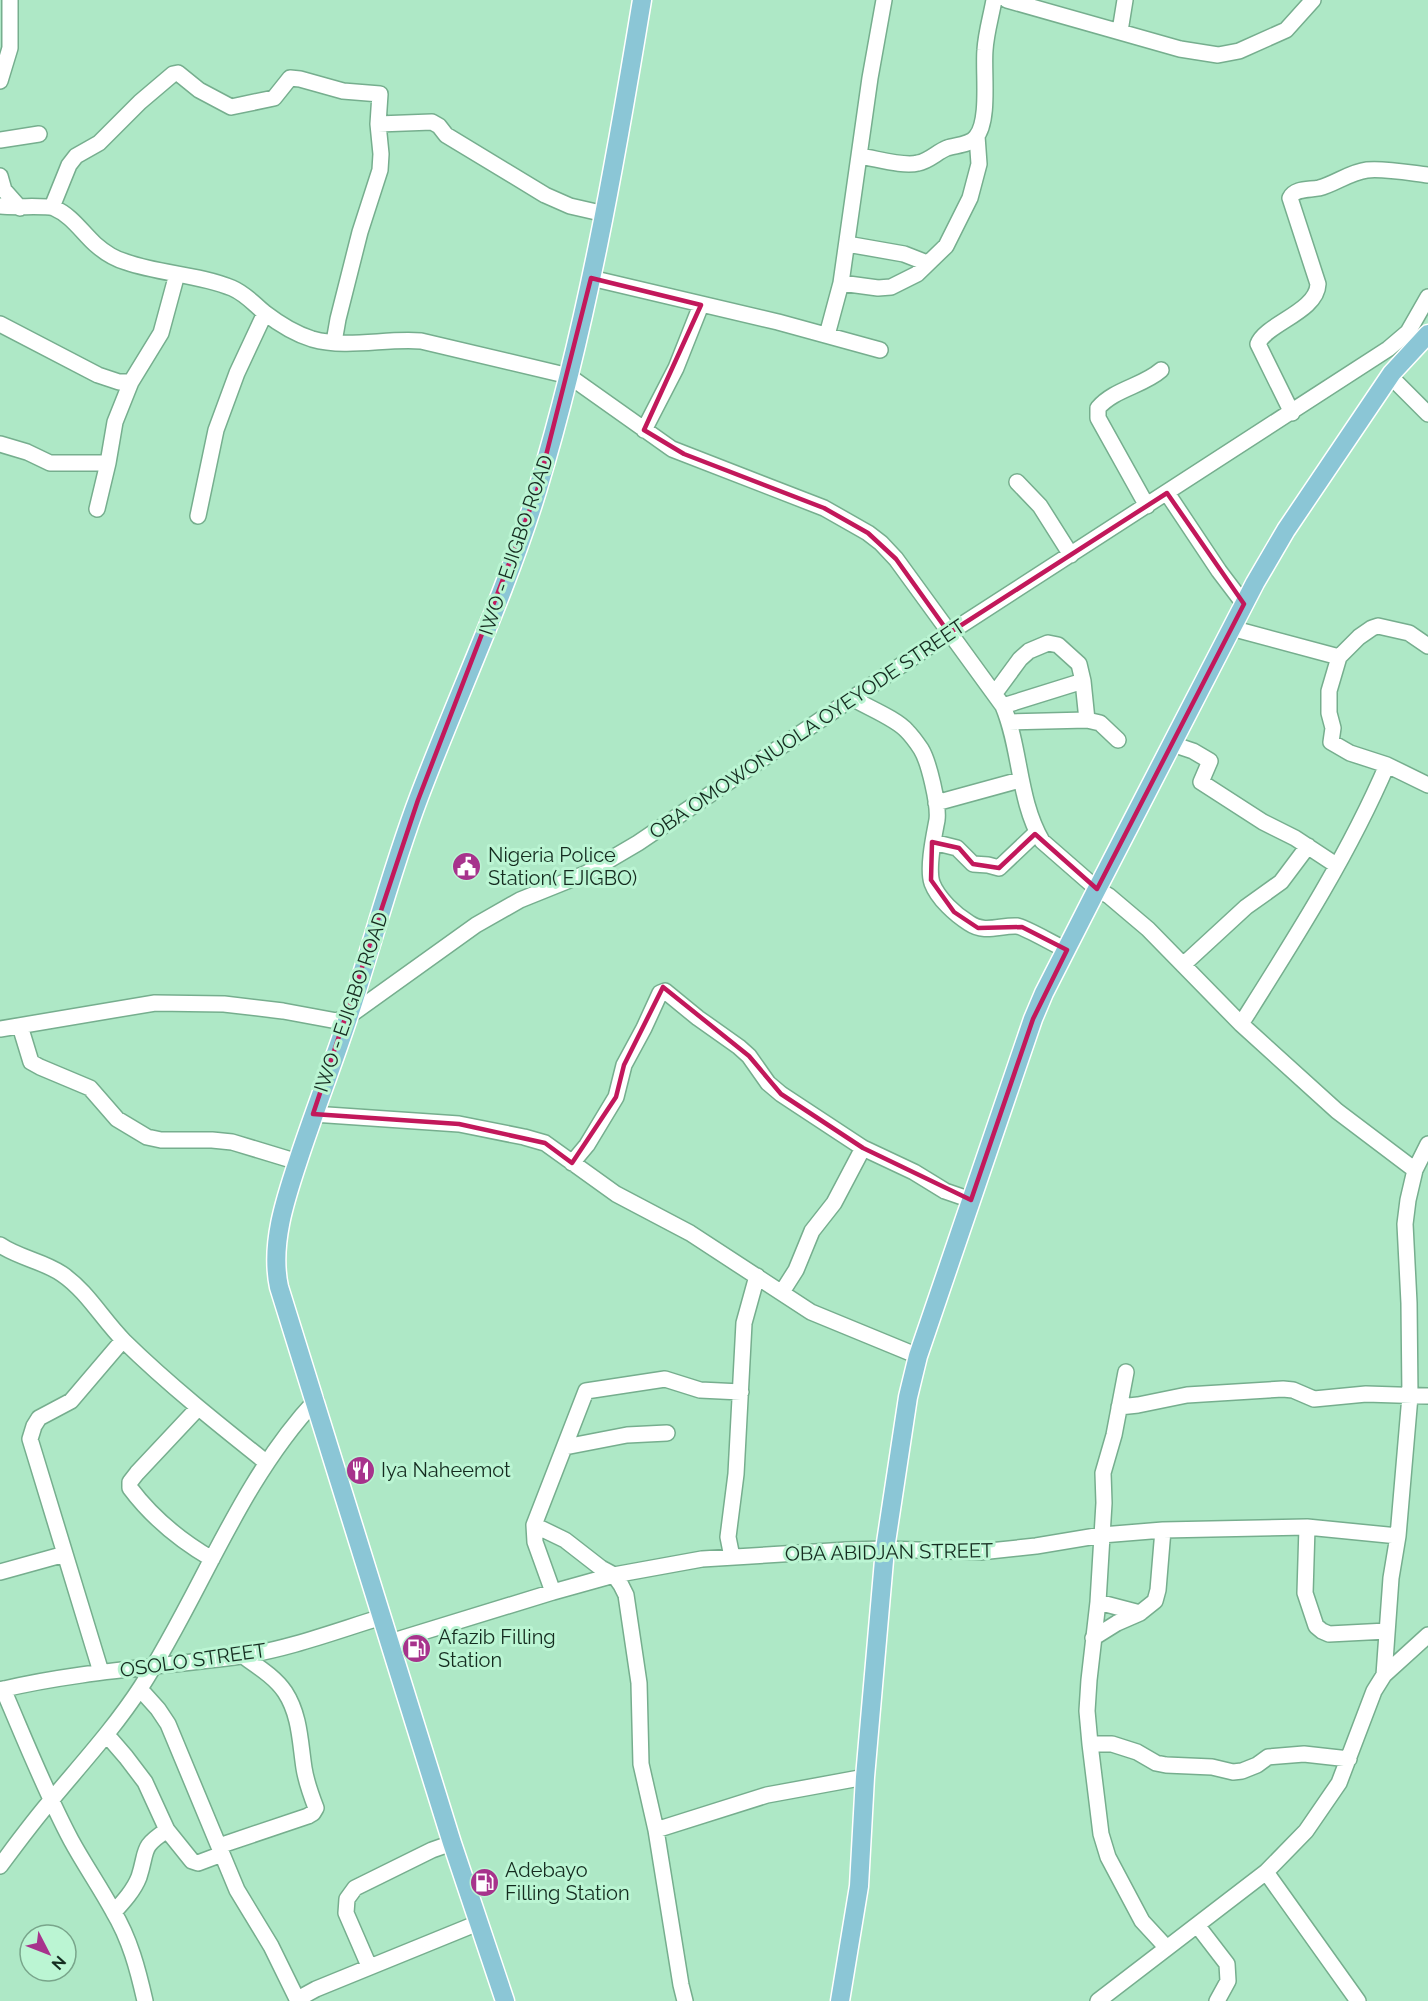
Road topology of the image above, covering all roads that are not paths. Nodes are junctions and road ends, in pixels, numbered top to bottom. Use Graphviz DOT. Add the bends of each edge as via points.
graph roads {
  1 [pos="10,0"];
  2 [pos="884,0"];
  3 [pos="994,0"];
  4 [pos="1007,0"];
  5 [pos="1125,0"];
  6 [pos="1312,0"];
  7 [pos="639,1"];
  8 [pos="1119,32"];
  9 [pos="0,81"];
  10 [pos="378,124"];
  11 [pos="39,134"];
  12 [pos="977,136"];
  13 [pos="0,140"];
  14 [pos="859,156"];
  15 [pos="1428,175"];
  16 [pos="0,176"];
  17 [pos="52,207"];
  18 [pos="6,208"];
  19 [pos="605,214"];
  20 [pos="847,244"];
  21 [pos="927,263"];
  22 [pos="177,274"];
  23 [pos="591,278"];
  24 [pos="841,283"];
  25 [pos="1428,297"];
  26 [pos="701,305"];
  27 [pos="265,313"];
  28 [pos="1428,322"];
  29 [pos="0,324"];
  30 [pos="1416,334"];
  31 [pos="827,335"];
  32 [pos="334,342"];
  33 [pos="880,350"];
  34 [pos="1161,370"];
  35 [pos="1391,375"];
  36 [pos="569,376"];
  37 [pos="131,382"];
  38 [pos="1292,413"];
  39 [pos="1428,414"];
  40 [pos="644,430"];
  41 [pos="0,444"];
  42 [pos="108,463"];
  43 [pos="1017,482"];
  44 [pos="1167,493"];
  45 [pos="1147,506"];
  46 [pos="97,509"];
  47 [pos="198,516"];
  48 [pos="1071,555"];
  49 [pos="1244,604"];
  50 [pos="1232,628"];
  51 [pos="949,633"];
  52 [pos="1428,646"];
  53 [pos="1339,657"];
  54 [pos="1083,681"];
  55 [pos="852,698"];
  56 [pos="999,700"];
  57 [pos="1087,720"];
  58 [pos="1009,722"];
  59 [pos="1118,740"];
  60 [pos="1172,744"];
  61 [pos="1387,765"];
  62 [pos="1020,780"];
  63 [pos="1428,785"];
  64 [pos="936,803"];
  65 [pos="1037,832"];
  66 [pos="933,842"];
  67 [pos="1308,846"];
  68 [pos="1336,865"];
  69 [pos="1097,889"];
  70 [pos="1066,950"];
  71 [pos="1183,965"];
  72 [pos="349,1016"];
  73 [pos="1241,1024"];
  74 [pos="20,1026"];
  75 [pos="0,1029"];
  76 [pos="313,1114"];
  77 [pos="1428,1144"];
  78 [pos="862,1148"];
  79 [pos="298,1162"];
  80 [pos="572,1163"];
  81 [pos="1415,1170"];
  82 [pos="971,1200"];
  83 [pos="0,1245"];
  84 [pos="757,1276"];
  85 [pos="782,1292"];
  86 [pos="123,1340"];
  87 [pos="918,1356"];
  88 [pos="1126,1372"];
  89 [pos="741,1392"];
  90 [pos="1410,1396"];
  91 [pos="1428,1396"];
  92 [pos="316,1400"];
  93 [pos="1119,1407"];
  94 [pos="198,1408"];
  95 [pos="667,1433"];
  96 [pos="565,1447"];
  97 [pos="267,1463"];
  98 [pos="534,1525"];
  99 [pos="1307,1527"];
  100 [pos="1163,1530"];
  101 [pos="1102,1535"];
  102 [pos="1398,1536"];
  103 [pos="885,1549"];
  104 [pos="65,1554"];
  105 [pos="732,1557"];
  106 [pos="212,1558"];
  107 [pos="0,1572"];
  108 [pos="614,1575"];
  109 [pos="553,1592"];
  110 [pos="1098,1602"];
  111 [pos="1140,1613"];
  112 [pos="382,1617"];
  113 [pos="1387,1631"];
  114 [pos="1428,1635"];
  115 [pos="1093,1638"];
  116 [pos="390,1642"];
  117 [pos="1386,1648"];
  118 [pos="1405,1655"];
  119 [pos="243,1656"];
  120 [pos="154,1665"];
  121 [pos="101,1672"];
  122 [pos="1384,1675"];
  123 [pos="140,1689"];
  124 [pos="2,1690"];
  125 [pos="107,1734"];
  126 [pos="1090,1744"];
  127 [pos="1349,1759"];
  128 [pos="865,1777"];
  129 [pos="51,1800"];
  130 [pos="167,1830"];
  131 [pos="656,1830"];
  132 [pos="452,1844"];
  133 [pos="220,1850"];
  134 [pos="2,1859"];
  135 [pos="1266,1872"];
  136 [pos="114,1912"];
  137 [pos="478,1923"];
  138 [pos="1197,1925"];
  139 [pos="1166,1947"];
  140 [pos="369,1966"];
  141 [pos="145,2001"];
  142 [pos="299,2001"];
  143 [pos="506,2001"];
  144 [pos="685,2001"];
  145 [pos="840,2001"];
  146 [pos="1098,2001"];
  147 [pos="1217,2001"];
  148 [pos="1358,2001"];
  1 -- 9 [label="street" via="10,48"];
  2 -- 14 [label="street"];
  3 -- 12 [label="street" via="985,54 983,118"];
  4 -- 8 [label="street"];
  5 -- 8 [label="street"];
  6 -- 8 [label="street" via="1286,30 1239,51 1218,55"];
  7 -- 19 [label="main road, IWO - EJIGBO ROAD"];
  10 -- 17 [label="street" via="380,94 290,78 274,98 231,107 178,73 173,74 99,143 76,156"];
  10 -- 19 [label="street" via="432,122 446,135 544,195"];
  10 -- 32 [label="street" via="380,170 360,232"];
  11 -- 13 [label="street"];
  12 -- 14 [label="street" via="920,163"];
  12 -- 21 [label="street" via="979,164 970,198 946,246"];
  14 -- 20 [label="street"];
  15 -- 38 [label="street" via="1368,170 1292,194 1318,291 1258,344"];
  16 -- 18 [label="street"];
  17 -- 18 [label="street"];
  17 -- 22 [label="street" via="114,257"];
  19 -- 23 [label="main road, IWO - EJIGBO ROAD"];
  20 -- 21 [label="street" via="904,254"];
  20 -- 24 [label="street"];
  21 -- 24 [label="street" via="917,274 891,286"];
  22 -- 27 [label="street" via="232,288"];
  22 -- 37 [label="street" via="161,333"];
  23 -- 26 [label="street"];
  23 -- 36 [label="main road, IWO - EJIGBO ROAD"];
  24 -- 31 [label="street"];
  25 -- 30 [label="street"];
  26 -- 31 [label="street"];
  26 -- 40 [label="street" via="680,360"];
  27 -- 32 [label="street" via="301,335"];
  27 -- 47 [label="street" via="216,430"];
  28 -- 30 [label="main road"];
  29 -- 37 [label="street" via="98,375"];
  30 -- 35 [label="main road" via="1398,355"];
  30 -- 38 [label="street, OBA OMOWONUOLA OYEYODE STREET"];
  31 -- 33 [label="street"];
  32 -- 36 [label="street" via="421,341"];
  34 -- 45 [label="street" via="1147,381 1104,400 1098,408 1098,418"];
  35 -- 39 [label="street"];
  35 -- 49 [label="main road" via="1286,530"];
  36 -- 40 [label="street"];
  36 -- 72 [label="main road, IWO - EJIGBO ROAD" via="537,491 418,800"];
  37 -- 42 [label="street" via="115,422"];
  38 -- 44 [label="street, OBA OMOWONUOLA OYEYODE STREET"];
  40 -- 51 [label="street" via="684,454 824,508 868,533 896,559"];
  41 -- 42 [label="street" via="50,463"];
  42 -- 46 [label="street"];
  43 -- 48 [label="street" via="1041,506"];
  44 -- 45 [label="street, OBA OMOWONUOLA OYEYODE STREET"];
  44 -- 49 [label="street"];
  45 -- 48 [label="street, OBA OMOWONUOLA OYEYODE STREET"];
  48 -- 51 [label="street, OBA OMOWONUOLA OYEYODE STREET"];
  49 -- 50 [label="main road"];
  50 -- 53 [label="street"];
  50 -- 60 [label="main road"];
  51 -- 55 [label="street, OBA OMOWONUOLA OYEYODE STREET"];
  51 -- 56 [label="street"];
  52 -- 53 [label="street" via="1409,633 1378,626 1359,637"];
  53 -- 61 [label="street" via="1329,691 1331,742"];
  54 -- 56 [label="street"];
  54 -- 56 [label="street" via="1074,658 1058,645 1048,643 1020,659"];
  54 -- 57 [label="street"];
  55 -- 64 [label="street" via="907,730 922,750"];
  55 -- 72 [label="street, OBA OMOWONUOLA OYEYODE STREET" via="638,843 587,873 520,900 476,925"];
  56 -- 58 [label="street"];
  57 -- 58 [label="street"];
  57 -- 59 [label="street" via="1100,723"];
  58 -- 62 [label="street"];
  60 -- 67 [label="street" via="1210,761 1201,782"];
  60 -- 69 [label="main road"];
  61 -- 63 [label="street"];
  61 -- 68 [label="street"];
  62 -- 64 [label="street"];
  62 -- 65 [label="street"];
  64 -- 66 [label="street"];
  65 -- 66 [label="street" via="999,868 973,864 957,848"];
  65 -- 69 [label="street"];
  66 -- 70 [label="street" via="931,880 954,912 978,928 1022,927"];
  67 -- 68 [label="street"];
  67 -- 71 [label="street" via="1281,882 1246,907"];
  68 -- 73 [label="street"];
  69 -- 70 [label="main road"];
  69 -- 71 [label="street" via="1131,914"];
  70 -- 82 [label="main road" via="1034,1019"];
  71 -- 73 [label="street"];
  72 -- 74 [label="street" via="337,1022 224,1004 155,1003"];
  72 -- 76 [label="main road, IWO - EJIGBO ROAD"];
  73 -- 81 [label="street" via="1337,1111"];
  74 -- 75 [label="street"];
  74 -- 79 [label="street" via="31,1062 90,1088 117,1119 147,1137 232,1142"];
  76 -- 79 [label="main road, IWO - EJIGBO ROAD"];
  76 -- 80 [label="street" via="459,1124 545,1143"];
  77 -- 81 [label="street"];
  78 -- 80 [label="street" via="781,1094 749,1056 665,991 660,993 624,1065 616,1097"];
  78 -- 82 [label="street" via="945,1191"];
  78 -- 85 [label="street" via="839,1195 812,1231"];
  79 -- 92 [label="main road, IWO - EJIGBO ROAD" via="282,1216 277,1275"];
  80 -- 84 [label="street" via="616,1194 690,1233"];
  81 -- 90 [label="street" via="1405,1224"];
  82 -- 87 [label="main road"];
  83 -- 86 [label="street" via="63,1274"];
  84 -- 85 [label="street"];
  84 -- 89 [label="street" via="744,1323"];
  85 -- 87 [label="street" via="811,1312"];
  86 -- 94 [label="street"];
  86 -- 104 [label="street" via="71,1401 39,1418 33,1426 30,1439"];
  87 -- 103 [label="main road"];
  88 -- 93 [label="street"];
  89 -- 96 [label="street" via="700,1390 664,1379 590,1389 584,1394"];
  89 -- 105 [label="street" via="728,1537"];
  90 -- 91 [label="street"];
  90 -- 93 [label="street" via="1366,1394 1314,1399 1283,1389 1187,1395"];
  90 -- 102 [label="street"];
  92 -- 97 [label="street"];
  92 -- 112 [label="main road, IWO - EJIGBO ROAD"];
  93 -- 101 [label="street" via="1103,1473"];
  94 -- 97 [label="street"];
  94 -- 106 [label="street" via="137,1473 130,1488 165,1525"];
  95 -- 96 [label="street" via="627,1435"];
  96 -- 98 [label="street"];
  97 -- 106 [label="street"];
  98 -- 108 [label="street" via="565,1540"];
  98 -- 109 [label="street" via="535,1542"];
  99 -- 100 [label="street, OBA ABIDJAN STREET"];
  99 -- 102 [label="street, OBA ABIDJAN STREET"];
  99 -- 113 [label="street" via="1305,1593 1316,1626 1329,1634"];
  100 -- 101 [label="street, OBA ABIDJAN STREET"];
  100 -- 111 [label="street" via="1158,1590 1148,1609"];
  101 -- 103 [label="street, OBA ABIDJAN STREET" via="980,1552"];
  101 -- 110 [label="street"];
  102 -- 113 [label="street"];
  103 -- 105 [label="street, OBA ABIDJAN STREET"];
  103 -- 128 [label="main road"];
  104 -- 107 [label="street"];
  104 -- 121 [label="street"];
  105 -- 108 [label="street, OBA ABIDJAN STREET"];
  106 -- 120 [label="street"];
  108 -- 109 [label="street, OBA ABIDJAN STREET"];
  108 -- 131 [label="street" via="626,1595 639,1683 641,1764"];
  109 -- 116 [label="street, OBA ABIDJAN STREET"];
  110 -- 111 [label="street"];
  110 -- 115 [label="street"];
  111 -- 115 [label="street"];
  112 -- 116 [label="main road, IWO - EJIGBO ROAD"];
  112 -- 119 [label="street, OSOLO STREET"];
  113 -- 117 [label="street"];
  114 -- 118 [label="street"];
  115 -- 126 [label="street" via="1087,1711"];
  116 -- 132 [label="main road, IWO - EJIGBO ROAD"];
  117 -- 118 [label="street"];
  117 -- 122 [label="street"];
  118 -- 122 [label="street"];
  119 -- 120 [label="street, OSOLO STREET"];
  119 -- 133 [label="street" via="271,1677 293,1708 316,1808 308,1816"];
  120 -- 121 [label="street, OSOLO STREET"];
  120 -- 123 [label="street"];
  121 -- 124 [label="street, OSOLO STREET"];
  122 -- 127 [label="street" via="1374,1691"];
  123 -- 125 [label="street"];
  123 -- 133 [label="street" via="168,1724"];
  124 -- 129 [label="street"];
  125 -- 129 [label="street"];
  125 -- 130 [label="street" via="145,1782"];
  126 -- 127 [label="street" via="1112,1744 1166,1765 1233,1772 1257,1765 1268,1756 1304,1754"];
  126 -- 139 [label="street" via="1101,1834 1108,1857 1142,1920"];
  127 -- 135 [label="street" via="1318,1816"];
  128 -- 131 [label="street" via="767,1795"];
  128 -- 145 [label="main road" via="859,1886"];
  129 -- 134 [label="street"];
  129 -- 136 [label="street"];
  130 -- 133 [label="street" via="192,1861 198,1863"];
  130 -- 136 [label="street" via="146,1848 133,1889"];
  131 -- 144 [label="street"];
  132 -- 137 [label="main road, IWO - EJIGBO ROAD"];
  132 -- 140 [label="street" via="355,1888 347,1899 346,1912"];
  133 -- 142 [label="street" via="237,1890"];
  135 -- 138 [label="street"];
  135 -- 148 [label="street"];
  136 -- 141 [label="street" via="137,1966"];
  137 -- 140 [label="street"];
  137 -- 143 [label="main road, IWO - EJIGBO ROAD"];
  138 -- 139 [label="street"];
  138 -- 147 [label="street" via="1227,1964 1228,1981"];
  139 -- 146 [label="street"];
  140 -- 142 [label="street" via="316,1989"];
}
